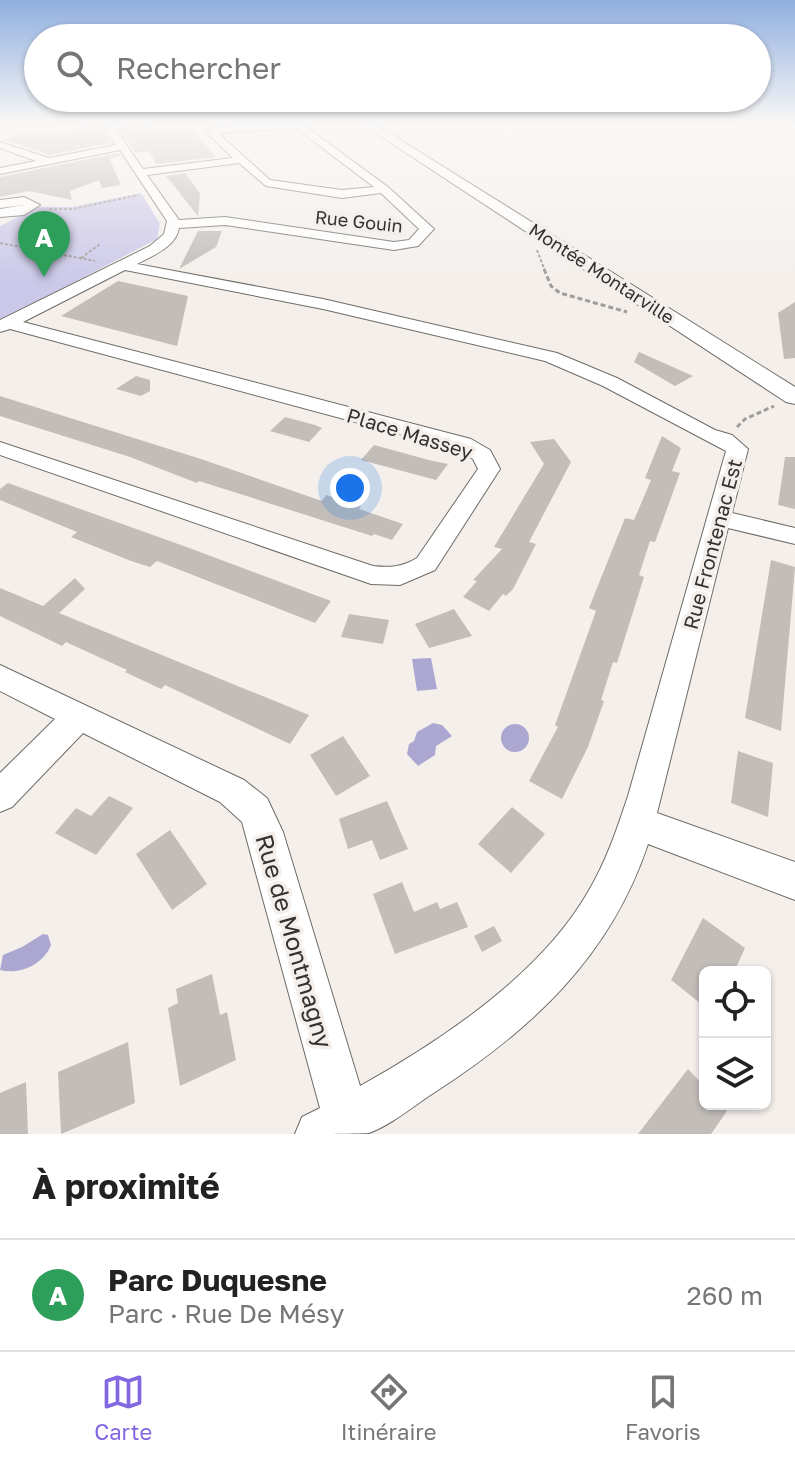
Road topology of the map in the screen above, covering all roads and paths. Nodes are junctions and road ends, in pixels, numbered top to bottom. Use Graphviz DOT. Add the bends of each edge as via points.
graph roads {
  1 [pos="142,177"];
  2 [pos="258,177"];
  3 [pos="368,177"];
  4 [pos="451,177"];
  5 [pos="466,177"];
  6 [pos="384,189"];
  7 [pos="152,192"];
  8 [pos="0,204"];
  9 [pos="30,209"];
  10 [pos="0,213"];
  11 [pos="174,224"];
  12 [pos="0,243"];
  13 [pos="100,244"];
  14 [pos="81,258"];
  15 [pos="121,265"];
  16 [pos="4,325"];
  17 [pos="795,381"];
  18 [pos="795,397"];
  19 [pos="0,448"];
  20 [pos="719,518"];
  21 [pos="795,536"];
  22 [pos="0,677"];
  23 [pos="80,715"];
  24 [pos="0,796"];
  25 [pos="637,823"];
  26 [pos="795,881"];
  27 [pos="333,1127"];
  1 -- 7 [label="street"];
  2 -- 6 [label="street, Rue Gouin" via="271,185 339,194"];
  3 -- 6 [label="street, Rue Gouin"];
  4 -- 18 [label="street, Montée Montarville"];
  5 -- 17 [label="street, Montée Montarville"];
  6 -- 11 [label="street, Rue Gouin" via="427,227 413,243 387,246 225,221"];
  7 -- 9 [label="path" via="73,209"];
  7 -- 11 [label="street"];
  8 -- 9 [label="street" via="24,201 32,203"];
  9 -- 10 [label="street"];
  11 -- 15 [label="street" via="165,242"];
  12 -- 14 [label="path"];
  13 -- 14 [label="path"];
  14 -- 15 [label="path"];
  15 -- 16 [label="street"];
  15 -- 20 [label="street, Rue Frontenac Est" via="445,331 580,368 733,444 737,449"];
  16 -- 19 [label="street, Place Massey" via="463,444 482,455 489,469 426,564 393,578 371,575"];
  20 -- 21 [label="street"];
  20 -- 25 [label="street, Rue Frontenac Est"];
  22 -- 23 [label="street, Rue de Montmagny"];
  23 -- 24 [label="street"];
  23 -- 27 [label="street, Rue de Montmagny" via="232,791 255,810 265,832"];
  25 -- 26 [label="street"];
  25 -- 27 [label="street, Rue Frontenac Est" via="612,888 554,968 440,1062"];
}
